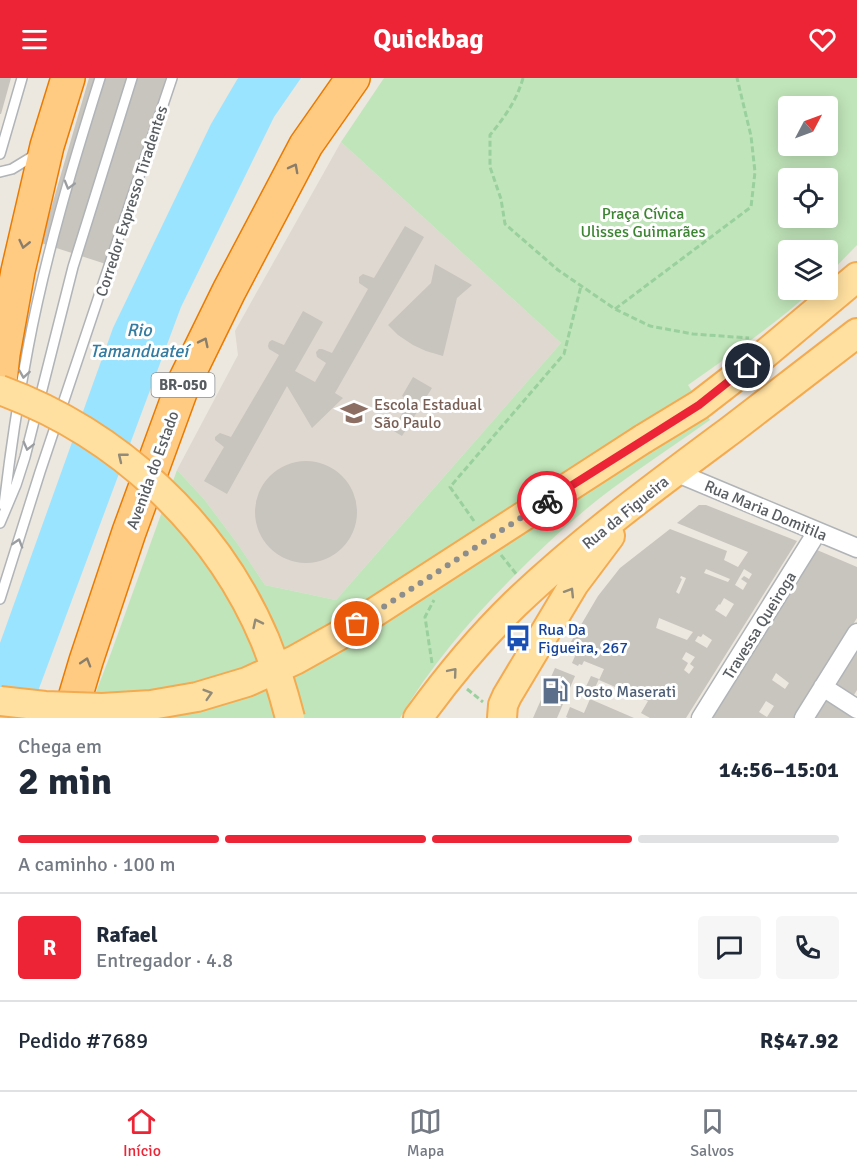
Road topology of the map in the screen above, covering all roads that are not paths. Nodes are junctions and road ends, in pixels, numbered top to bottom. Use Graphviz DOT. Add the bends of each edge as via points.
graph roads {
  1 [pos="22,78"];
  2 [pos="68,78"];
  3 [pos="100,78"];
  4 [pos="132,78"];
  5 [pos="172,78"];
  6 [pos="353,78"];
  7 [pos="47,146"];
  8 [pos="0,154"];
  9 [pos="0,172"];
  10 [pos="857,277"];
  11 [pos="857,310"];
  12 [pos="857,333"];
  13 [pos="1,367"];
  14 [pos="783,389"];
  15 [pos="0,390"];
  16 [pos="699,405"];
  17 [pos="675,472"];
  18 [pos="629,508"];
  19 [pos="1,519"];
  20 [pos="817,532"];
  21 [pos="857,548"];
  22 [pos="0,599"];
  23 [pos="857,633"];
  24 [pos="823,687"];
  25 [pos="0,701"];
  26 [pos="857,709"];
  27 [pos="0,710"];
  28 [pos="500,717"];
  29 [pos="25,718"];
  30 [pos="69,718"];
  31 [pos="290,718"];
  32 [pos="418,718"];
  33 [pos="700,718"];
  34 [pos="804,718"];
  1 -- 8 [label="lane"];
  2 -- 7 [label="highway"];
  3 -- 19 [label="lane, Corredor Expresso Tiradentes, one-way" via="46,265 28,348"];
  4 -- 19 [label="lane, Corredor Expresso Tiradentes, one-way" via="73,267 25,457"];
  22 -- 5 [label="lane, Corredor Expresso Tiradentes, one-way"];
  30 -- 6 [label="highway, Avenida do Estado / BR-050, one-way" via="182,387 306,145"];
  7 -- 9 [label="lane" via="29,160"];
  7 -- 13 [label="highway, one-way"];
  10 -- 16 [label="main road"];
  11 -- 14 [label="main road" via="796,365"];
  12 -- 14 [label="main road, Rua da Figueira"];
  14 -- 16 [label="main road" via="751,391"];
  14 -- 17 [label="main road, Rua da Figueira"];
  31 -- 15 [label="main road, one-way, bridge" via="264,639 242,594 216,552 184,514 149,478 110,447 68,420"];
  25 -- 16 [label="main road, one-way, bridge" via="85,708 151,705 247,682 338,636"];
  17 -- 18 [label="main road, Rua da Figueira"];
  17 -- 20 [label="street, Rua Maria Domitila"];
  28 -- 18 [label="main road, one-way" via="507,696 574,584"];
  32 -- 18 [label="main road, Rua da Figueira, one-way" via="446,680 513,606"];
  20 -- 21 [label="street, Rua Maria Domitila"];
  20 -- 33 [label="street, Travessa Queiroga"];
  23 -- 24 [label="street"];
  24 -- 26 [label="street"];
  24 -- 34 [label="street"];
  27 -- 29 [label="main road"];
}
